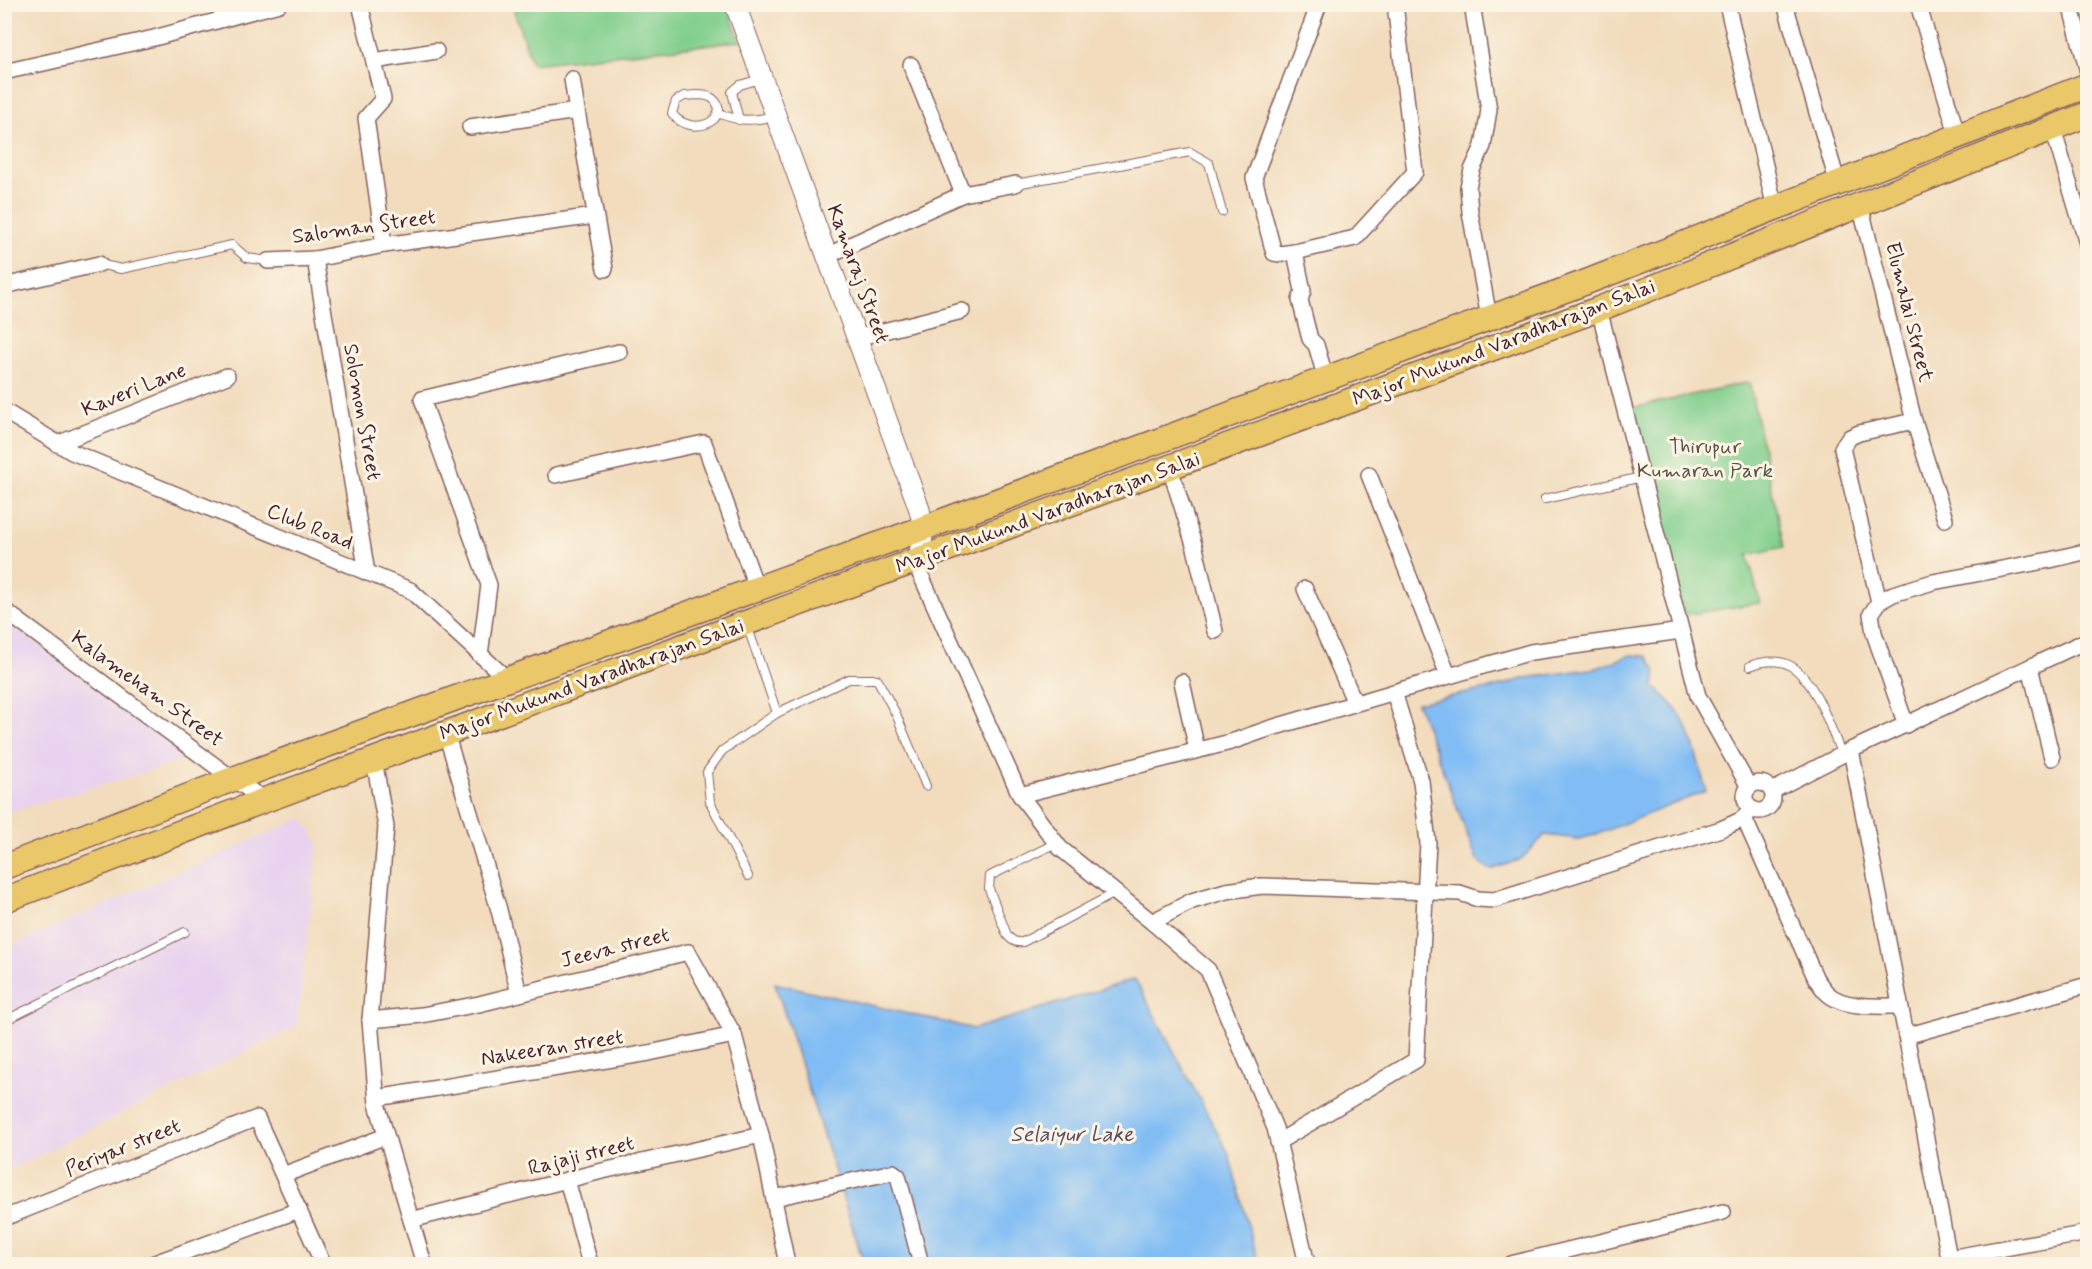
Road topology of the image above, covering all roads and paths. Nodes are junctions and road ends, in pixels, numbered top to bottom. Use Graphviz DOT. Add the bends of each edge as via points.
graph roads {
  1 [pos="279,4"];
  2 [pos="360,4"];
  3 [pos="735,4"];
  4 [pos="1319,4"];
  5 [pos="1395,4"];
  6 [pos="1472,4"];
  7 [pos="1727,4"];
  8 [pos="1785,4"];
  9 [pos="1918,4"];
  10 [pos="2070,4"];
  11 [pos="436,51"];
  12 [pos="374,62"];
  13 [pos="911,65"];
  14 [pos="4,72"];
  15 [pos="2088,72"];
  16 [pos="572,79"];
  17 [pos="762,79"];
  18 [pos="2088,85"];
  19 [pos="577,111"];
  20 [pos="718,113"];
  21 [pos="2088,114"];
  22 [pos="775,116"];
  23 [pos="739,120"];
  24 [pos="470,127"];
  25 [pos="2053,129"];
  26 [pos="1958,137"];
  27 [pos="1016,184"];
  28 [pos="1838,184"];
  29 [pos="963,194"];
  30 [pos="1775,208"];
  31 [pos="1862,209"];
  32 [pos="1222,212"];
  33 [pos="595,216"];
  34 [pos="384,245"];
  35 [pos="2088,247"];
  36 [pos="1294,252"];
  37 [pos="826,256"];
  38 [pos="315,259"];
  39 [pos="268,261"];
  40 [pos="99,264"];
  41 [pos="604,269"];
  42 [pos="4,286"];
  43 [pos="1599,309"];
  44 [pos="962,311"];
  45 [pos="1489,318"];
  46 [pos="856,338"];
  47 [pos="619,352"];
  48 [pos="227,376"];
  49 [pos="1326,379"];
  50 [pos="4,411"];
  51 [pos="1914,421"];
  52 [pos="57,444"];
  53 [pos="1170,468"];
  54 [pos="556,475"];
  55 [pos="1370,475"];
  56 [pos="1641,477"];
  57 [pos="1545,499"];
  58 [pos="1945,519"];
  59 [pos="924,528"];
  60 [pos="2088,551"];
  61 [pos="918,561"];
  62 [pos="367,573"];
  63 [pos="757,589"];
  64 [pos="1305,589"];
  65 [pos="1879,602"];
  66 [pos="4,610"];
  67 [pos="746,624"];
  68 [pos="1215,631"];
  69 [pos="1681,631"];
  70 [pos="2088,640"];
  71 [pos="480,655"];
  72 [pos="1750,666"];
  73 [pos="2030,667"];
  74 [pos="1448,675"];
  75 [pos="507,679"];
  76 [pos="1182,682"];
  77 [pos="1394,692"];
  78 [pos="1355,703"];
  79 [pos="777,713"];
  80 [pos="1906,725"];
  81 [pos="446,733"];
  82 [pos="1197,750"];
  83 [pos="1846,752"];
  84 [pos="2052,758"];
  85 [pos="374,760"];
  86 [pos="233,779"];
  87 [pos="926,786"];
  88 [pos="1749,787"];
  89 [pos="1772,791"];
  90 [pos="1020,795"];
  91 [pos="265,800"];
  92 [pos="1749,813"];
  93 [pos="1056,843"];
  94 [pos="4,867"];
  95 [pos="748,876"];
  96 [pos="1426,891"];
  97 [pos="1115,893"];
  98 [pos="4,900"];
  99 [pos="1148,919"];
  100 [pos="185,932"];
  101 [pos="2088,985"];
  102 [pos="519,994"];
  103 [pos="1900,1006"];
  104 [pos="369,1020"];
  105 [pos="4,1021"];
  106 [pos="734,1035"];
  107 [pos="1906,1036"];
  108 [pos="377,1098"];
  109 [pos="761,1135"];
  110 [pos="386,1136"];
  111 [pos="1278,1143"];
  112 [pos="283,1175"];
  113 [pos="567,1180"];
  114 [pos="774,1198"];
  115 [pos="299,1210"];
  116 [pos="1723,1212"];
  117 [pos="4,1218"];
  118 [pos="411,1220"];
  119 [pos="2088,1233"];
  120 [pos="1943,1261"];
  121 [pos="782,1263"];
  122 [pos="152,1264"];
  123 [pos="323,1264"];
  124 [pos="424,1264"];
  125 [pos="591,1264"];
  126 [pos="921,1264"];
  127 [pos="1307,1264"];
  128 [pos="1510,1264"];
  1 -- 14 [label="street" via="154,38"];
  2 -- 12 [label="street"];
  3 -- 17 [label="street, Kamaraj Street"];
  4 -- 36 [label="street" via="1254,178 1274,253"];
  5 -- 36 [label="street" via="1415,172 1355,238"];
  6 -- 45 [label="street" via="1489,110 1483,146 1468,187"];
  7 -- 30 [label="street"];
  8 -- 28 [label="street"];
  9 -- 26 [label="street"];
  10 -- 15 [label="street"];
  11 -- 12 [label="street"];
  12 -- 34 [label="street" via="383,99 366,118"];
  13 -- 29 [label="street"];
  16 -- 19 [label="street"];
  17 -- 22 [label="street, Kamaraj Street"];
  17 -- 23 [label="lane" via="740,85 732,92"];
  18 -- 26 [label="main road, Major Mukund Varadharajan Salai"];
  19 -- 24 [label="street"];
  19 -- 33 [label="street"];
  20 -- 20 [label="lane" via="706,124 691,126 678,121 672,108 684,96 703,95 714,99"];
  20 -- 23 [label="lane"];
  21 -- 25 [label="main road, Major Mukund Varadharajan Salai"];
  22 -- 23 [label="lane"];
  22 -- 37 [label="street, Kamaraj Street"];
  25 -- 31 [label="main road, Major Mukund Varadharajan Salai"];
  25 -- 35 [label="street"];
  26 -- 28 [label="main road, Major Mukund Varadharajan Salai"];
  27 -- 29 [label="street"];
  27 -- 32 [label="lane" via="1190,152 1209,163"];
  28 -- 30 [label="main road, Major Mukund Varadharajan Salai"];
  29 -- 37 [label="street"];
  30 -- 45 [label="main road, Major Mukund Varadharajan Salai"];
  31 -- 43 [label="main road, Major Mukund Varadharajan Salai"];
  31 -- 51 [label="street, Elumalai Street"];
  33 -- 34 [label="street, Saloman Street"];
  33 -- 41 [label="street"];
  34 -- 38 [label="street, Saloman Street"];
  36 -- 49 [label="street" via="1303,291 1310,296 1320,336 1316,345"];
  37 -- 46 [label="street, Kamaraj Street"];
  38 -- 39 [label="street, Saloman Street"];
  38 -- 62 [label="street, Solomon Street"];
  39 -- 40 [label="lane, Saloman Street" via="247,258 232,245 121,269"];
  40 -- 42 [label="street, Saloman Street"];
  43 -- 53 [label="main road, Major Mukund Varadharajan Salai"];
  43 -- 56 [label="street"];
  44 -- 46 [label="street"];
  45 -- 49 [label="main road, Major Mukund Varadharajan Salai"];
  46 -- 59 [label="street, Kamaraj Street"];
  47 -- 71 [label="street" via="422,399 489,585"];
  48 -- 52 [label="street, Kaveri Lane"];
  49 -- 59 [label="main road, Major Mukund Varadharajan Salai"];
  50 -- 52 [label="street, Club Road"];
  51 -- 58 [label="street, Elumalai Street"];
  51 -- 65 [label="street" via="1851,437 1842,448"];
  52 -- 62 [label="street, Club Road"];
  53 -- 61 [label="main road, Major Mukund Varadharajan Salai"];
  53 -- 68 [label="street"];
  54 -- 63 [label="street" via="704,443"];
  55 -- 74 [label="street"];
  56 -- 57 [label="lane"];
  56 -- 69 [label="street"];
  59 -- 61 [label="street, Kamaraj Street"];
  59 -- 63 [label="main road, Major Mukund Varadharajan Salai"];
  60 -- 65 [label="street" via="1933,582"];
  61 -- 67 [label="main road, Major Mukund Varadharajan Salai"];
  61 -- 90 [label="street"];
  62 -- 71 [label="street, Club Road" via="410,590"];
  63 -- 75 [label="main road, Major Mukund Varadharajan Salai"];
  64 -- 78 [label="street"];
  65 -- 80 [label="street" via="1871,615 1874,633"];
  66 -- 86 [label="street, Kalameham Street"];
  67 -- 79 [label="lane"];
  67 -- 81 [label="main road, Major Mukund Varadharajan Salai"];
  69 -- 74 [label="street" via="1531,652"];
  69 -- 88 [label="street" via="1698,696"];
  70 -- 73 [label="street"];
  71 -- 75 [label="street, Club Road"];
  72 -- 83 [label="lane" via="1764,661 1791,666 1815,693"];
  73 -- 80 [label="street"];
  73 -- 84 [label="street"];
  74 -- 77 [label="street"];
  75 -- 86 [label="main road, Major Mukund Varadharajan Salai"];
  76 -- 82 [label="street"];
  77 -- 78 [label="street"];
  77 -- 96 [label="street" via="1421,782 1428,843"];
  78 -- 82 [label="street"];
  79 -- 87 [label="lane" via="849,679 877,679"];
  79 -- 95 [label="lane" via="722,751 707,772 710,802"];
  80 -- 83 [label="street"];
  81 -- 85 [label="main road, Major Mukund Varadharajan Salai"];
  81 -- 102 [label="street" via="499,910"];
  82 -- 90 [label="street"];
  83 -- 89 [label="street"];
  83 -- 103 [label="street"];
  85 -- 91 [label="main road, Major Mukund Varadharajan Salai"];
  85 -- 104 [label="street" via="386,827"];
  86 -- 91 [label="street, Kalameham Street"];
  86 -- 94 [label="main road, Major Mukund Varadharajan Salai"];
  88 -- 89 [label="street" via="1761,783"];
  88 -- 92 [label="street"];
  89 -- 92 [label="street" via="1768,807"];
  90 -- 93 [label="street"];
  91 -- 98 [label="main road, Major Mukund Varadharajan Salai"];
  92 -- 96 [label="street" via="1721,829 1494,900"];
  92 -- 103 [label="street" via="1815,978 1828,994 1839,1000 1863,1006"];
  93 -- 97 [label="street"];
  93 -- 97 [label="lane" via="990,876 989,890 1011,940 1023,942"];
  96 -- 99 [label="street" via="1262,886 1226,891"];
  96 -- 111 [label="street" via="1416,1060"];
  97 -- 99 [label="street"];
  99 -- 111 [label="street" via="1208,970"];
  100 -- 105 [label="lane"];
  101 -- 107 [label="street"];
  102 -- 104 [label="street, Jeeva street" via="422,1015"];
  102 -- 106 [label="street, Jeeva street" via="688,952"];
  103 -- 107 [label="street"];
  104 -- 108 [label="street"];
  106 -- 108 [label="street, Nakeeran street"];
  106 -- 109 [label="street, Jeeva street"];
  107 -- 120 [label="street"];
  108 -- 110 [label="street"];
  109 -- 113 [label="street, Rajaji street"];
  109 -- 114 [label="street, Jeeva street"];
  110 -- 112 [label="street"];
  110 -- 118 [label="street"];
  111 -- 127 [label="street"];
  112 -- 115 [label="street"];
  112 -- 117 [label="street, Periyar street" via="257,1118"];
  113 -- 118 [label="street, Rajaji street"];
  113 -- 125 [label="street"];
  114 -- 121 [label="street, Jeeva street"];
  114 -- 126 [label="street" via="893,1173 898,1176"];
  115 -- 122 [label="street"];
  115 -- 123 [label="street"];
  116 -- 128 [label="street"];
  118 -- 124 [label="street"];
  119 -- 120 [label="street"];
}
